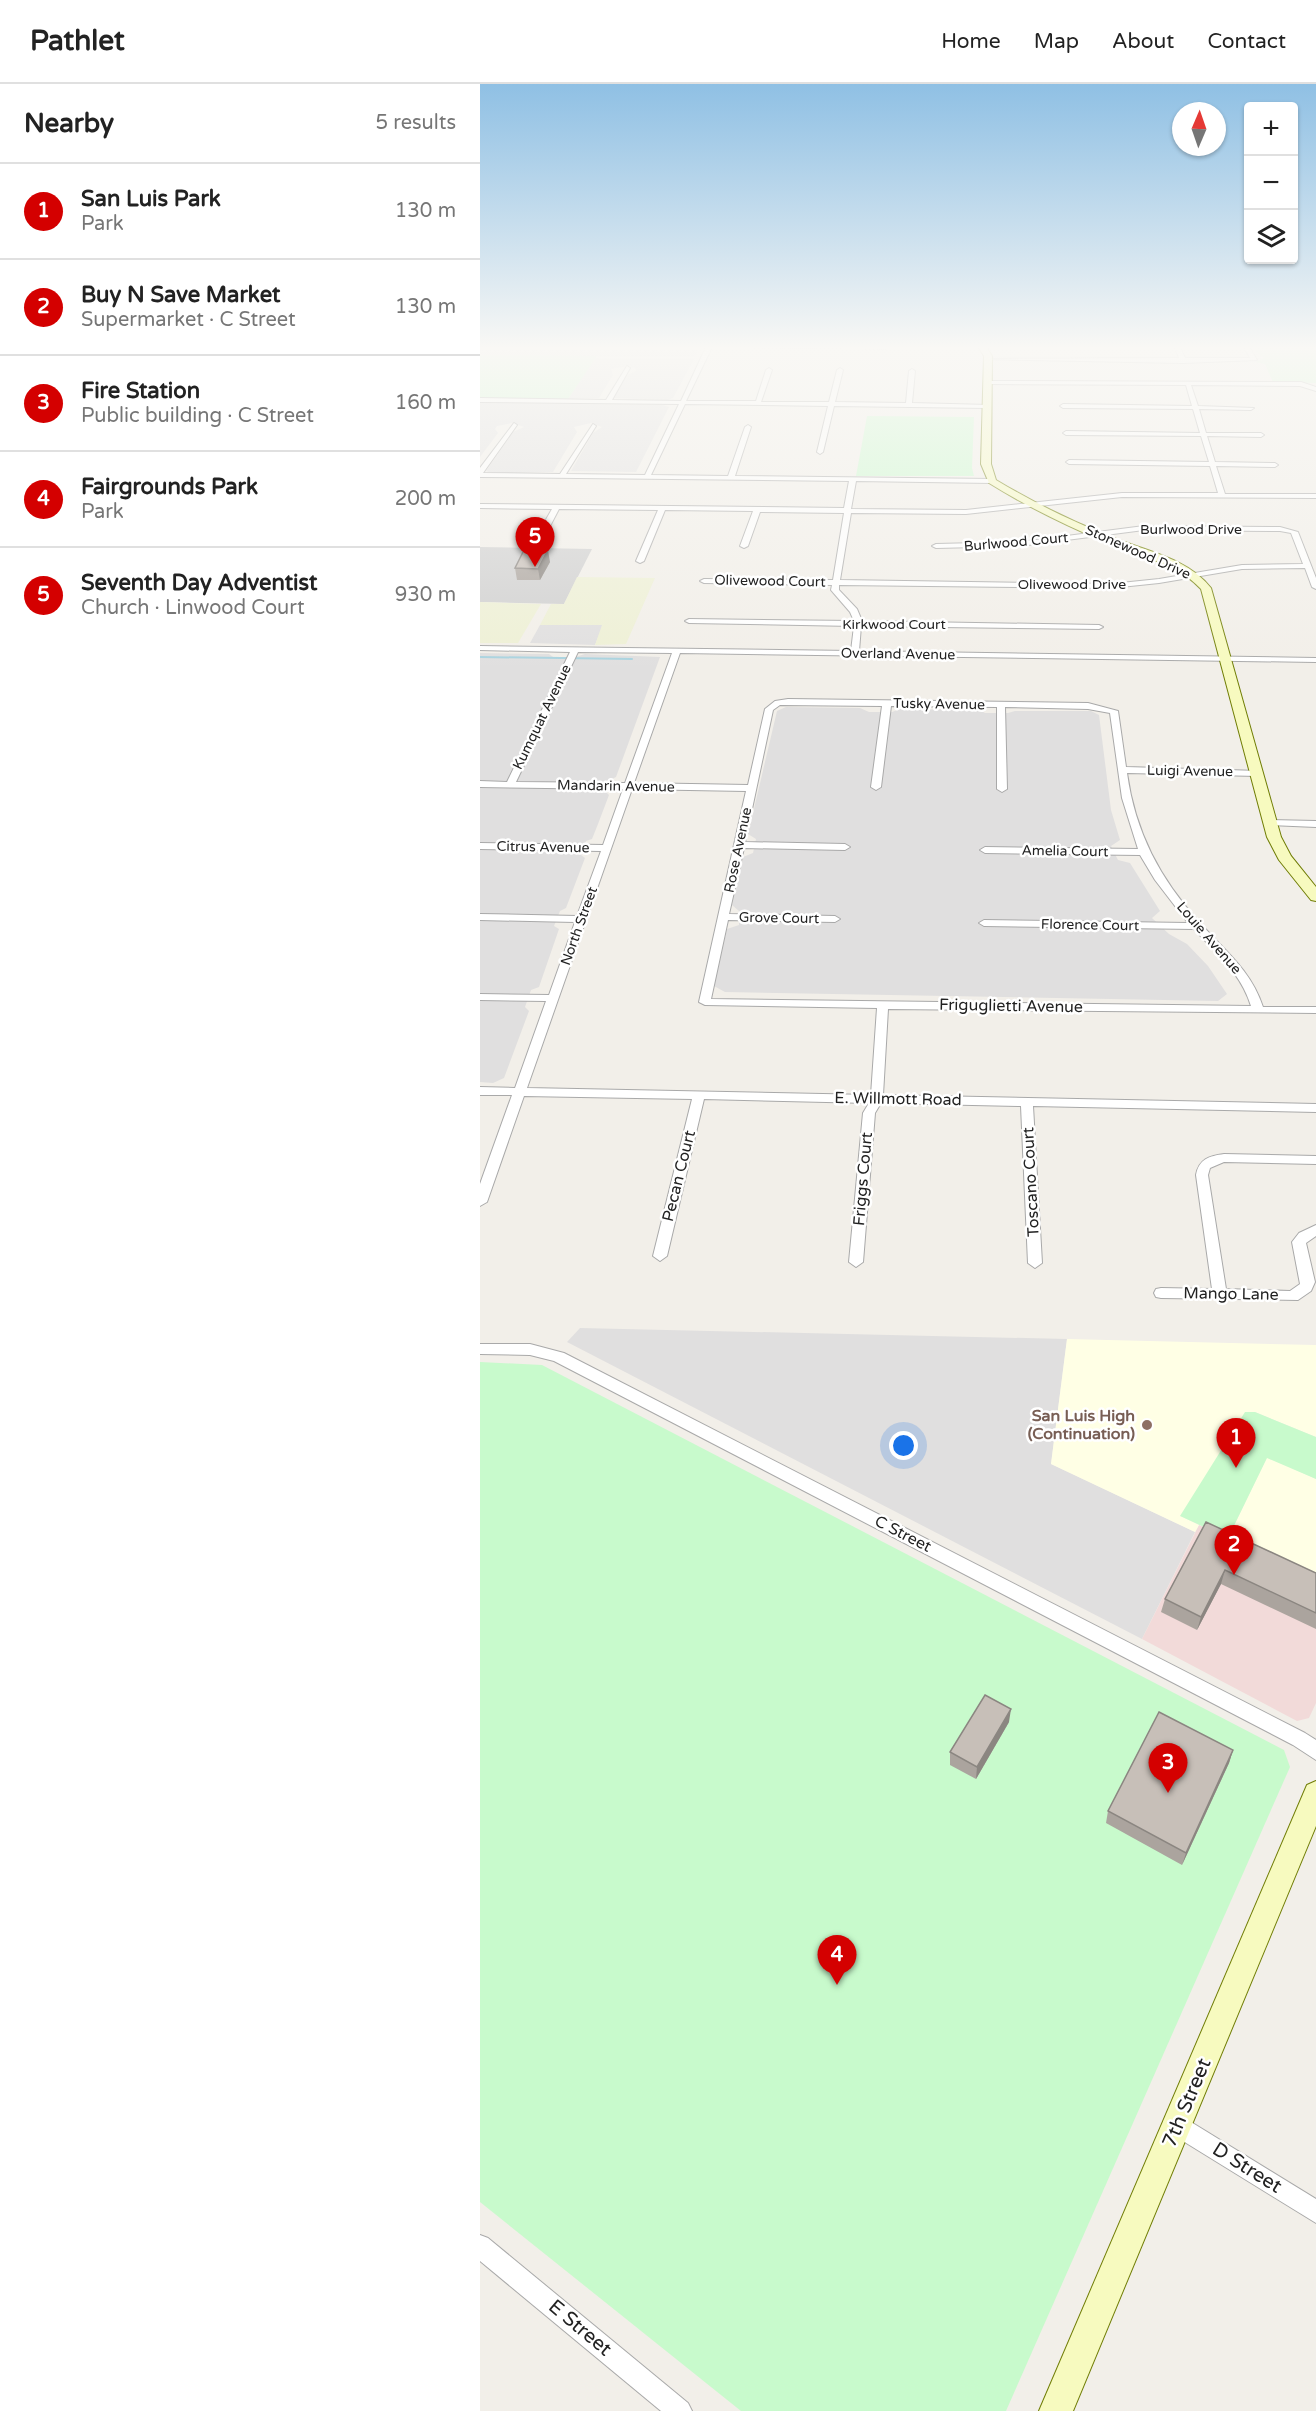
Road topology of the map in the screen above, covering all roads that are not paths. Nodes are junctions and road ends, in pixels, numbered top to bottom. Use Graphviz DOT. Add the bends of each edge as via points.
graph roads {
  1 [pos="494,454"];
  2 [pos="576,454"];
  3 [pos="658,454"];
  4 [pos="739,454"];
  5 [pos="986,454"];
  6 [pos="1209,454"];
  7 [pos="1069,462"];
  8 [pos="1212,464"];
  9 [pos="1275,465"];
  10 [pos="480,474"];
  11 [pos="562,476"];
  12 [pos="647,477"];
  13 [pos="731,478"];
  14 [pos="853,480"];
  15 [pos="992,481"];
  16 [pos="1222,495"];
  17 [pos="1316,496"];
  18 [pos="1036,505"];
  19 [pos="480,506"];
  20 [pos="557,507"];
  21 [pos="663,508"];
  22 [pos="757,510"];
  23 [pos="847,511"];
  24 [pos="544,530"];
  25 [pos="1095,533"];
  26 [pos="744,546"];
  27 [pos="936,546"];
  28 [pos="640,561"];
  29 [pos="1308,566"];
  30 [pos="1192,575"];
  31 [pos="704,581"];
  32 [pos="835,582"];
  33 [pos="1316,587"];
  34 [pos="689,621"];
  35 [pos="859,624"];
  36 [pos="1099,627"];
  37 [pos="480,648"];
  38 [pos="575,649"];
  39 [pos="677,651"];
  40 [pos="855,653"];
  41 [pos="1226,658"];
  42 [pos="1316,660"];
  43 [pos="778,703"];
  44 [pos="887,703"];
  45 [pos="1001,705"];
  46 [pos="1100,707"];
  47 [pos="1123,770"];
  48 [pos="1257,773"];
  49 [pos="480,784"];
  50 [pos="510,784"];
  51 [pos="629,786"];
  52 [pos="876,787"];
  53 [pos="751,788"];
  54 [pos="1002,789"];
  55 [pos="1270,823"];
  56 [pos="1316,824"];
  57 [pos="739,845"];
  58 [pos="480,846"];
  59 [pos="607,848"];
  60 [pos="845,848"];
  61 [pos="985,850"];
  62 [pos="1144,852"];
  63 [pos="1316,897"];
  64 [pos="480,917"];
  65 [pos="723,917"];
  66 [pos="582,919"];
  67 [pos="835,919"];
  68 [pos="984,923"];
  69 [pos="1197,926"];
  70 [pos="480,997"];
  71 [pos="553,998"];
  72 [pos="705,1002"];
  73 [pos="883,1005"];
  74 [pos="1258,1010"];
  75 [pos="1316,1010"];
  76 [pos="480,1091"];
  77 [pos="520,1092"];
  78 [pos="699,1096"];
  79 [pos="877,1099"];
  80 [pos="1028,1102"];
  81 [pos="1316,1108"];
  82 [pos="1316,1160"];
  83 [pos="480,1202"];
  84 [pos="1316,1230"];
  85 [pos="660,1256"];
  86 [pos="856,1262"];
  87 [pos="1035,1263"];
  88 [pos="1161,1293"];
  89 [pos="1220,1294"];
  90 [pos="480,1349"];
  91 [pos="1316,1751"];
  92 [pos="1316,1794"];
  93 [pos="1178,2125"];
  94 [pos="1316,2212"];
  95 [pos="480,2246"];
  96 [pos="680,2411"];
  97 [pos="1056,2411"];
  1 -- 10 [label="street"];
  2 -- 11 [label="street"];
  3 -- 12 [label="street"];
  4 -- 13 [label="street"];
  5 -- 15 [label="street"];
  6 -- 8 [label="street"];
  7 -- 8 [label="street"];
  8 -- 9 [label="street"];
  8 -- 16 [label="street"];
  10 -- 11 [label="street"];
  11 -- 12 [label="street"];
  12 -- 13 [label="street"];
  13 -- 14 [label="street"];
  14 -- 15 [label="street"];
  14 -- 23 [label="street"];
  15 -- 18 [label="street, Stonewood Drive"];
  16 -- 17 [label="street"];
  16 -- 18 [label="street" via="1122,495"];
  18 -- 23 [label="street" via="966,512"];
  18 -- 25 [label="street, Stonewood Drive"];
  19 -- 20 [label="street"];
  20 -- 21 [label="street"];
  20 -- 24 [label="street"];
  21 -- 22 [label="street"];
  21 -- 28 [label="street"];
  22 -- 23 [label="street"];
  22 -- 26 [label="street"];
  23 -- 32 [label="street"];
  25 -- 27 [label="street, Burlwood Court" via="1020,544"];
  25 -- 29 [label="street, Burlwood Drive" via="1163,527 1288,530 1294,532"];
  25 -- 30 [label="street, Stonewood Drive"];
  29 -- 30 [label="street, Olivewood Drive" via="1242,567"];
  29 -- 33 [label="street"];
  30 -- 32 [label="street, Olivewood Drive" via="1111,586"];
  30 -- 41 [label="street, Stonewood Drive" via="1208,592"];
  31 -- 32 [label="street, Olivewood Court"];
  32 -- 35 [label="street" via="838,594 855,611"];
  34 -- 35 [label="street, Kirkwood Court"];
  35 -- 36 [label="street, Kirkwood Court"];
  35 -- 40 [label="street"];
  37 -- 38 [label="street, Overland Avenue"];
  38 -- 39 [label="street, Overland Avenue"];
  38 -- 50 [label="street, Kumquat Avenue"];
  39 -- 40 [label="street, Overland Avenue"];
  39 -- 51 [label="street, North Street"];
  40 -- 41 [label="street, Overland Avenue"];
  41 -- 42 [label="street, Overland Avenue"];
  41 -- 48 [label="street, Stonewood Drive"];
  43 -- 44 [label="street, Tusky Avenue"];
  43 -- 53 [label="street, Rose Avenue" via="769,709"];
  44 -- 45 [label="street, Tusky Avenue"];
  44 -- 52 [label="street"];
  45 -- 46 [label="street, Tusky Avenue"];
  45 -- 54 [label="street"];
  46 -- 47 [label="street, Louie Avenue" via="1114,711"];
  47 -- 48 [label="street, Luigi Avenue"];
  47 -- 62 [label="street, Louie Avenue" via="1126,803"];
  48 -- 55 [label="street, Stonewood Drive"];
  49 -- 50 [label="street, Mandarin Avenue"];
  50 -- 51 [label="street, Mandarin Avenue"];
  51 -- 53 [label="street, Mandarin Avenue"];
  51 -- 59 [label="street, North Street"];
  53 -- 57 [label="street, Rose Avenue"];
  55 -- 56 [label="street"];
  55 -- 63 [label="street, Stonewood Drive" via="1284,857"];
  57 -- 60 [label="street"];
  57 -- 65 [label="street, Rose Avenue"];
  58 -- 59 [label="street, Citrus Avenue"];
  59 -- 66 [label="street, North Street"];
  61 -- 62 [label="street, Amelia Court"];
  62 -- 69 [label="street, Louie Avenue" via="1158,877"];
  64 -- 66 [label="street"];
  65 -- 67 [label="street, Grove Court"];
  65 -- 72 [label="street, Rose Avenue"];
  66 -- 71 [label="street, North Street"];
  68 -- 69 [label="street, Florence Court"];
  69 -- 74 [label="street, Louie Avenue" via="1238,968"];
  70 -- 71 [label="street"];
  71 -- 77 [label="street, North Street"];
  72 -- 73 [label="street, Friguglietti Avenue"];
  73 -- 74 [label="street, Friguglietti Avenue"];
  73 -- 79 [label="street, Friggs Court"];
  74 -- 75 [label="street, Friguglietti Avenue"];
  76 -- 77 [label="street, E. Willmott Road"];
  77 -- 78 [label="street, E. Willmott Road"];
  77 -- 83 [label="street, North Street"];
  78 -- 79 [label="street, E. Willmott Road"];
  78 -- 85 [label="street, Pecan Court"];
  79 -- 80 [label="street, E. Willmott Road"];
  79 -- 86 [label="street, Friggs Court" via="868,1113"];
  80 -- 81 [label="street, E. Willmott Road"];
  80 -- 87 [label="street, Toscano Court"];
  82 -- 89 [label="street" via="1224,1158 1206,1164 1202,1175"];
  84 -- 89 [label="street, Mango Lane" via="1299,1242 1308,1282 1299,1292 1293,1296"];
  88 -- 89 [label="street, Mango Lane"];
  90 -- 91 [label="street, C Street" via="530,1349 558,1357"];
  92 -- 93 [label="street, 7th Street"];
  93 -- 94 [label="street, D Street"];
  93 -- 97 [label="street, 7th Street"];
  95 -- 96 [label="street, E Street"];
}
